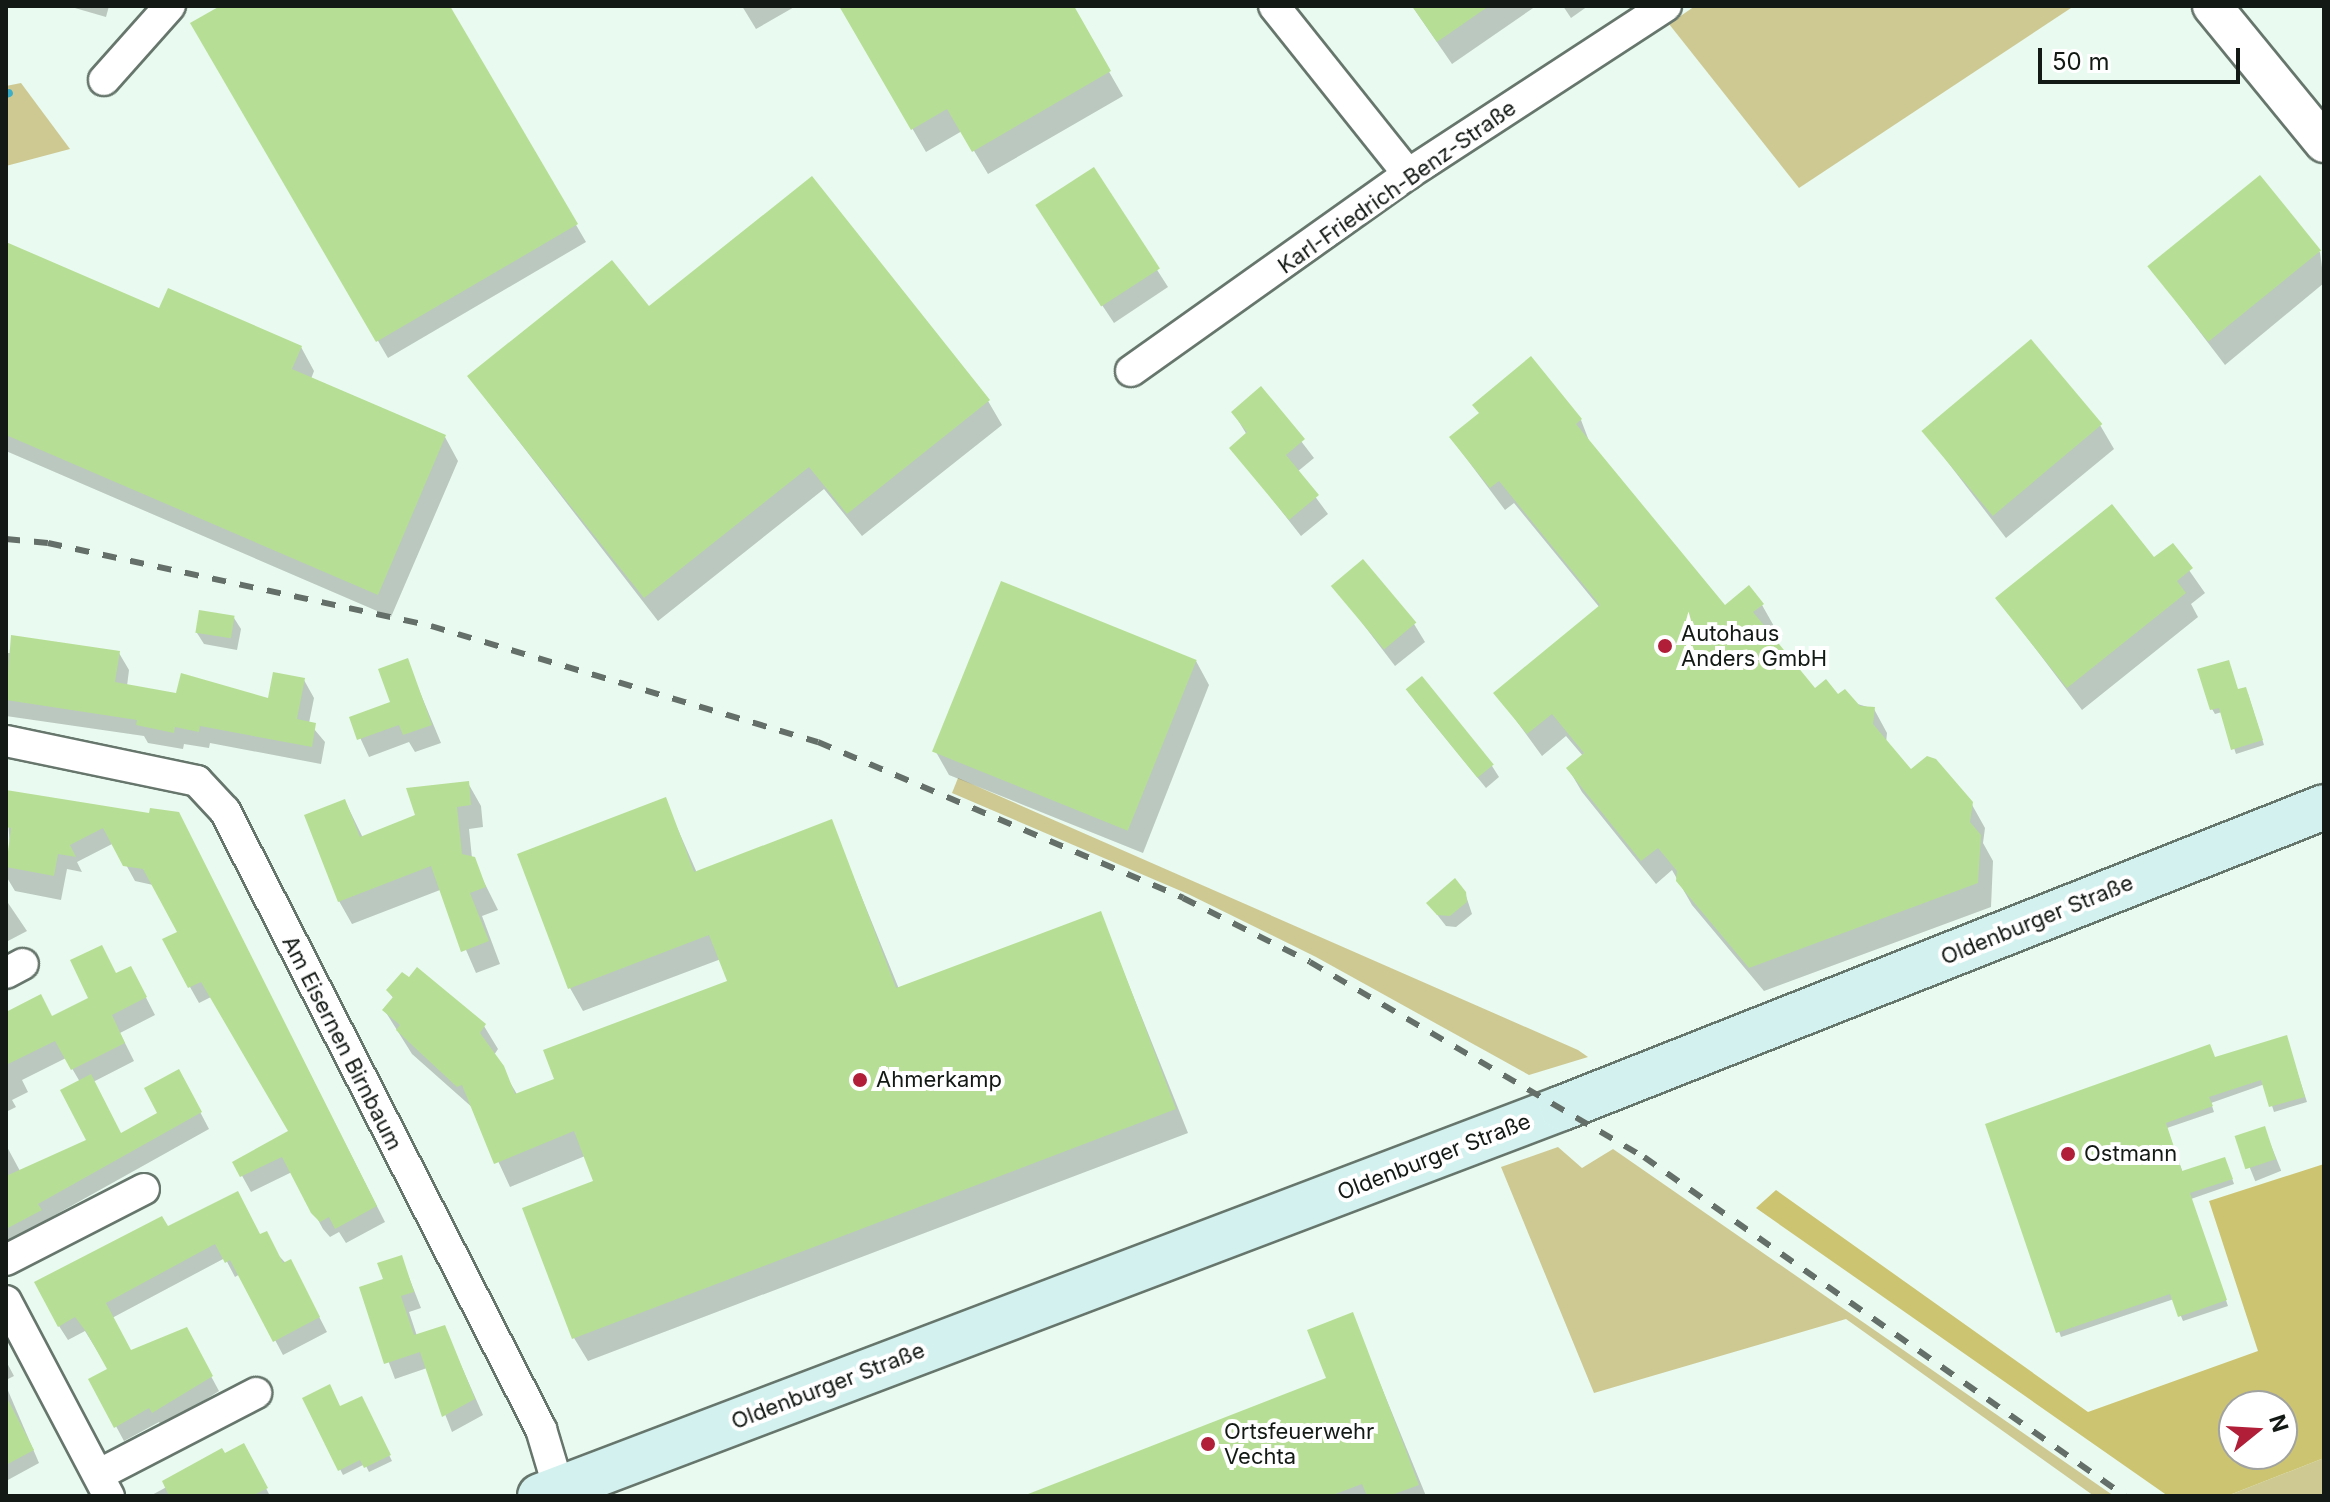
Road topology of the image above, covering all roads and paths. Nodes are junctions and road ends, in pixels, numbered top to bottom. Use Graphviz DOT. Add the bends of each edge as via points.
graph roads {
  1 [pos="170,6"];
  2 [pos="1274,6"];
  3 [pos="1666,6"];
  4 [pos="2212,6"];
  5 [pos="104,80"];
  6 [pos="2324,143"];
  7 [pos="1408,174"];
  8 [pos="1131,371"];
  9 [pos="6,741"];
  10 [pos="2324,807"];
  11 [pos="144,1189"];
  12 [pos="6,1260"];
  13 [pos="6,1301"];
  14 [pos="256,1393"];
  15 [pos="104,1485"];
  16 [pos="550,1492"];
  1 -- 5 [label="street"];
  2 -- 7 [label="street"];
  3 -- 7 [label="street, Karl-Friedrich-Benz-Straße"];
  4 -- 6 [label="street"];
  7 -- 8 [label="street, Karl-Friedrich-Benz-Straße"];
  9 -- 16 [label="street, Am Eisernen Birnbaum" via="197,781 225,811 541,1429"];
  10 -- 16 [label="main road, Oldenburger Straße" via="1547,1114"];
  11 -- 12 [label="street"];
  13 -- 15 [label="street"];
  14 -- 15 [label="street"];
}
